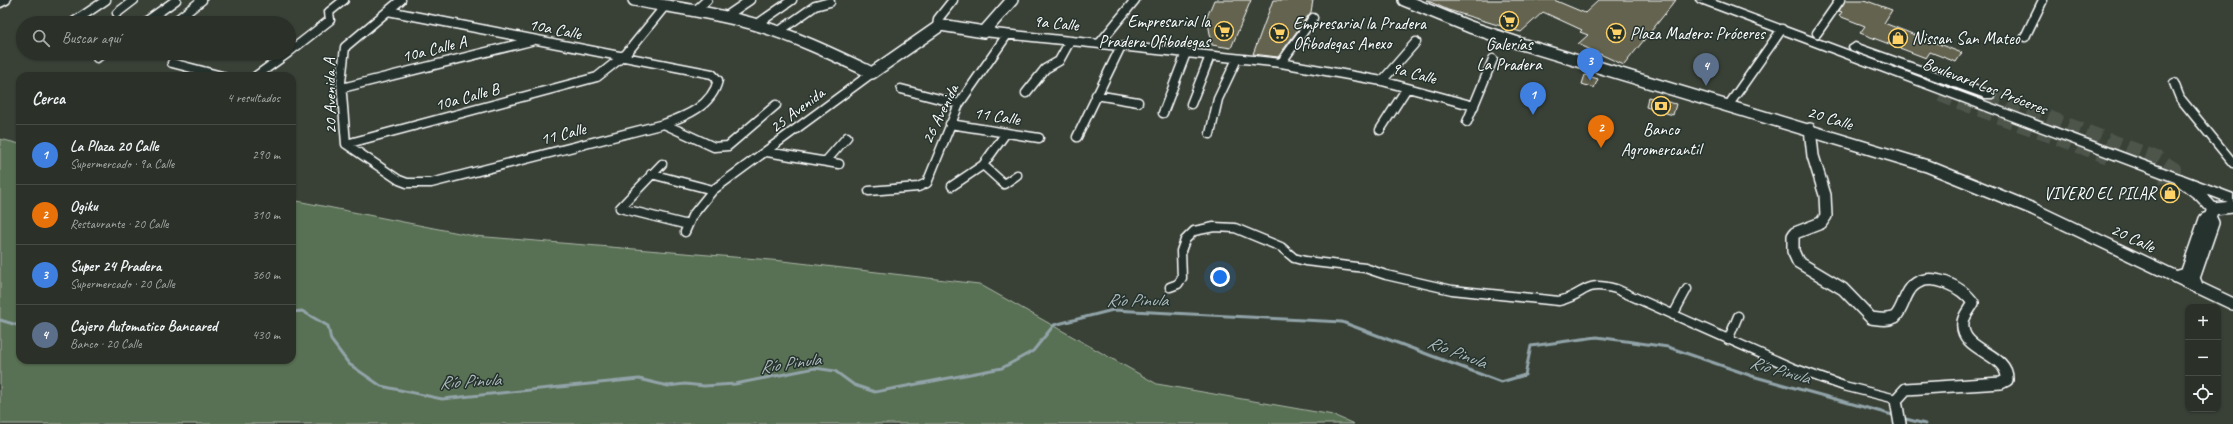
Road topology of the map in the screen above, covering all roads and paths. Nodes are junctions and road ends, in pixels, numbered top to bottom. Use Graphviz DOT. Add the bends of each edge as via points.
graph roads {
  1 [pos="6,0"];
  2 [pos="106,0"];
  3 [pos="134,0"];
  4 [pos="176,0"];
  5 [pos="202,0"];
  6 [pos="344,0"];
  7 [pos="401,0"];
  8 [pos="634,0"];
  9 [pos="707,0"];
  10 [pos="750,0"];
  11 [pos="792,0"];
  12 [pos="953,0"];
  13 [pos="1012,0"];
  14 [pos="1135,0"];
  15 [pos="1404,0"];
  16 [pos="1702,0"];
  17 [pos="1729,0"];
  18 [pos="1840,0"];
  19 [pos="2043,0"];
  20 [pos="830,2"];
  21 [pos="0,4"];
  22 [pos="665,6"];
  23 [pos="388,11"];
  24 [pos="695,12"];
  25 [pos="117,13"];
  26 [pos="82,16"];
  27 [pos="154,16"];
  28 [pos="182,16"];
  29 [pos="725,17"];
  30 [pos="1313,18"];
  31 [pos="756,25"];
  32 [pos="939,26"];
  33 [pos="1782,30"];
  34 [pos="778,32"];
  35 [pos="984,32"];
  36 [pos="1817,33"];
  37 [pos="1007,35"];
  38 [pos="2025,37"];
  39 [pos="533,40"];
  40 [pos="1070,41"];
  41 [pos="1416,42"];
  42 [pos="296,43"];
  43 [pos="1099,44"];
  44 [pos="1121,46"];
  45 [pos="1855,47"];
  46 [pos="1186,53"];
  47 [pos="1210,56"];
  48 [pos="622,57"];
  49 [pos="1237,59"];
  50 [pos="1493,59"];
  51 [pos="278,60"];
  52 [pos="172,63"];
  53 [pos="1281,63"];
  54 [pos="207,72"];
  55 [pos="262,72"];
  56 [pos="872,74"];
  57 [pos="1904,75"];
  58 [pos="716,77"];
  59 [pos="1382,81"];
  60 [pos="2174,83"];
  61 [pos="342,88"];
  62 [pos="1407,88"];
  63 [pos="901,89"];
  64 [pos="1026,93"];
  65 [pos="1096,95"];
  66 [pos="1940,95"];
  67 [pos="1989,95"];
  68 [pos="1138,102"];
  69 [pos="959,104"];
  70 [pos="1191,104"];
  71 [pos="776,105"];
  72 [pos="1474,106"];
  73 [pos="1728,106"];
  74 [pos="1164,113"];
  75 [pos="1467,122"];
  76 [pos="664,124"];
  77 [pos="950,124"];
  78 [pos="1380,130"];
  79 [pos="1810,130"];
  80 [pos="1006,133"];
  81 [pos="1210,134"];
  82 [pos="847,137"];
  83 [pos="1076,137"];
  84 [pos="1039,138"];
  85 [pos="346,144"];
  86 [pos="767,152"];
  87 [pos="826,161"];
  88 [pos="926,162"];
  89 [pos="935,162"];
  90 [pos="2233,163"];
  91 [pos="662,164"];
  92 [pos="839,164"];
  93 [pos="983,165"];
  94 [pos="651,174"];
  95 [pos="1017,175"];
  96 [pos="2178,178"];
  97 [pos="407,183"];
  98 [pos="952,186"];
  99 [pos="713,190"];
  100 [pos="869,191"];
  101 [pos="2233,191"];
  102 [pos="2233,199"];
  103 [pos="2233,207"];
  104 [pos="2211,213"];
  105 [pos="2176,277"];
  106 [pos="1170,286"];
  107 [pos="2198,288"];
  108 [pos="1687,289"];
  109 [pos="2233,304"];
  110 [pos="1674,315"];
  111 [pos="1738,316"];
  112 [pos="1728,340"];
  113 [pos="1896,403"];
  114 [pos="1900,424"];
  1 -- 21 [label="street"];
  2 -- 26 [label="street"];
  3 -- 25 [label="street"];
  4 -- 27 [label="street"];
  5 -- 28 [label="street"];
  6 -- 42 [label="street" via="329,12 330,20"];
  7 -- 23 [label="street, 20 Avenida A"];
  8 -- 22 [label="street"];
  9 -- 24 [label="street"];
  10 -- 29 [label="street"];
  11 -- 31 [label="street"];
  12 -- 32 [label="street" via="938,19"];
  13 -- 35 [label="street"];
  14 -- 43 [label="street"];
  15 -- 73 [label="street, 20 Calle" via="1495,35"];
  16 -- 33 [label="highway, Boulevard Los Próceres"];
  17 -- 36 [label="highway, Boulevard Los Próceres"];
  18 -- 36 [label="street"];
  19 -- 38 [label="street"];
  20 -- 34 [label="street" via="815,6"];
  22 -- 24 [label="street"];
  22 -- 48 [label="street, 10a Calle B"];
  23 -- 39 [label="street, 10a Calle"];
  23 -- 61 [label="street, 20 Avenida A" via="345,47"];
  24 -- 29 [label="street"];
  29 -- 31 [label="street"];
  30 -- 53 [label="street"];
  31 -- 34 [label="street"];
  32 -- 35 [label="street, 9a Calle"];
  32 -- 56 [label="street, 25 Avenida"];
  33 -- 57 [label="highway, Boulevard Los Próceres"];
  33 -- 73 [label="street"];
  34 -- 56 [label="street" via="816,46"];
  35 -- 37 [label="street, 9a Calle"];
  36 -- 45 [label="highway, Boulevard Los Próceres"];
  37 -- 40 [label="street, 9a Calle"];
  37 -- 69 [label="street, 26 Avenida"];
  39 -- 48 [label="street, 10a Calle"];
  39 -- 61 [label="street, 10a Calle A"];
  40 -- 43 [label="street, 9a Calle"];
  40 -- 64 [label="street" via="1059,61 1046,69"];
  41 -- 59 [label="street"];
  43 -- 44 [label="street, 9a Calle"];
  44 -- 46 [label="street, 9a Calle"];
  44 -- 65 [label="street"];
  45 -- 67 [label="highway" via="1892,58"];
  45 -- 101 [label="highway, Boulevard Los Próceres" via="1899,66"];
  46 -- 47 [label="street, 9a Calle"];
  46 -- 74 [label="street"];
  47 -- 49 [label="street, 9a Calle"];
  47 -- 70 [label="street"];
  48 -- 58 [label="street, 10a Calle"];
  48 -- 85 [label="street, 10a Calle B" via="596,77"];
  49 -- 53 [label="street, 9a Calle"];
  49 -- 81 [label="street" via="1218,99"];
  50 -- 72 [label="street"];
  51 -- 55 [label="street"];
  52 -- 54 [label="street"];
  53 -- 59 [label="street, 9a Calle"];
  56 -- 86 [label="street, 25 Avenida"];
  57 -- 66 [label="highway"];
  57 -- 96 [label="highway, Boulevard Los Próceres"];
  58 -- 76 [label="street, 11 Calle" via="718,85 700,107"];
  59 -- 62 [label="street, 9a Calle"];
  60 -- 90 [label="street" via="2180,98"];
  61 -- 85 [label="street, 20 Avenida A"];
  62 -- 72 [label="street, 9a Calle"];
  62 -- 78 [label="street"];
  63 -- 69 [label="street"];
  65 -- 68 [label="street"];
  65 -- 83 [label="street"];
  69 -- 77 [label="street, 26 Avenida"];
  71 -- 76 [label="street" via="728,146 721,148"];
  72 -- 75 [label="street"];
  73 -- 79 [label="street, 20 Calle"];
  76 -- 97 [label="street, 11 Calle" via="431,183"];
  77 -- 80 [label="street, 11 Calle"];
  77 -- 89 [label="street, 26 Avenida"];
  79 -- 105 [label="street, 20 Calle" via="1927,166 1977,185"];
  79 -- 113 [label="street" via="1813,156 1825,195 1826,216 1821,223 1793,236 1793,251 1798,262 1843,289 1871,318 1891,319 1896,316 1912,286 1921,282 1935,281 1961,289 1970,296 1973,303 1963,322 1965,335 1974,345 2003,364 2008,371 2007,380 2001,383 1906,389 1898,393"];
  80 -- 84 [label="street, 11 Calle"];
  80 -- 93 [label="street"];
  82 -- 87 [label="street"];
  85 -- 97 [label="street, 20 Avenida A"];
  86 -- 87 [label="street"];
  86 -- 99 [label="street, 25 Avenida"];
  87 -- 92 [label="street"];
  88 -- 89 [label="street"];
  89 -- 100 [label="street, 26 Avenida" via="926,183 918,187"];
  91 -- 94 [label="street"];
  93 -- 95 [label="street" via="1004,184"];
  93 -- 98 [label="street"];
  94 -- 99 [label="street"];
  94 -- 99 [label="street, 25 Avenida" via="621,206 621,210 686,229"];
  96 -- 102 [label="highway, Boulevard Los Próceres"];
  96 -- 104 [label="street" via="2200,195"];
  103 -- 104 [label="street"];
  104 -- 105 [label="street" via="2205,219 2186,274"];
  104 -- 107 [label="street" via="2213,223 2194,278"];
  105 -- 107 [label="street, 20 Calle"];
  106 -- 110 [label="street" via="1178,284 1182,278 1181,251 1184,240 1189,235 1194,231 1214,227 1235,228 1265,242 1281,246 1294,258 1305,261 1365,268 1452,290 1558,301 1573,297 1586,287 1604,286"];
  107 -- 109 [label="street, 20 Calle"];
  108 -- 110 [label="street"];
  110 -- 112 [label="street"];
  111 -- 112 [label="street"];
  112 -- 113 [label="street" via="1840,385"];
  113 -- 114 [label="street"];
}
